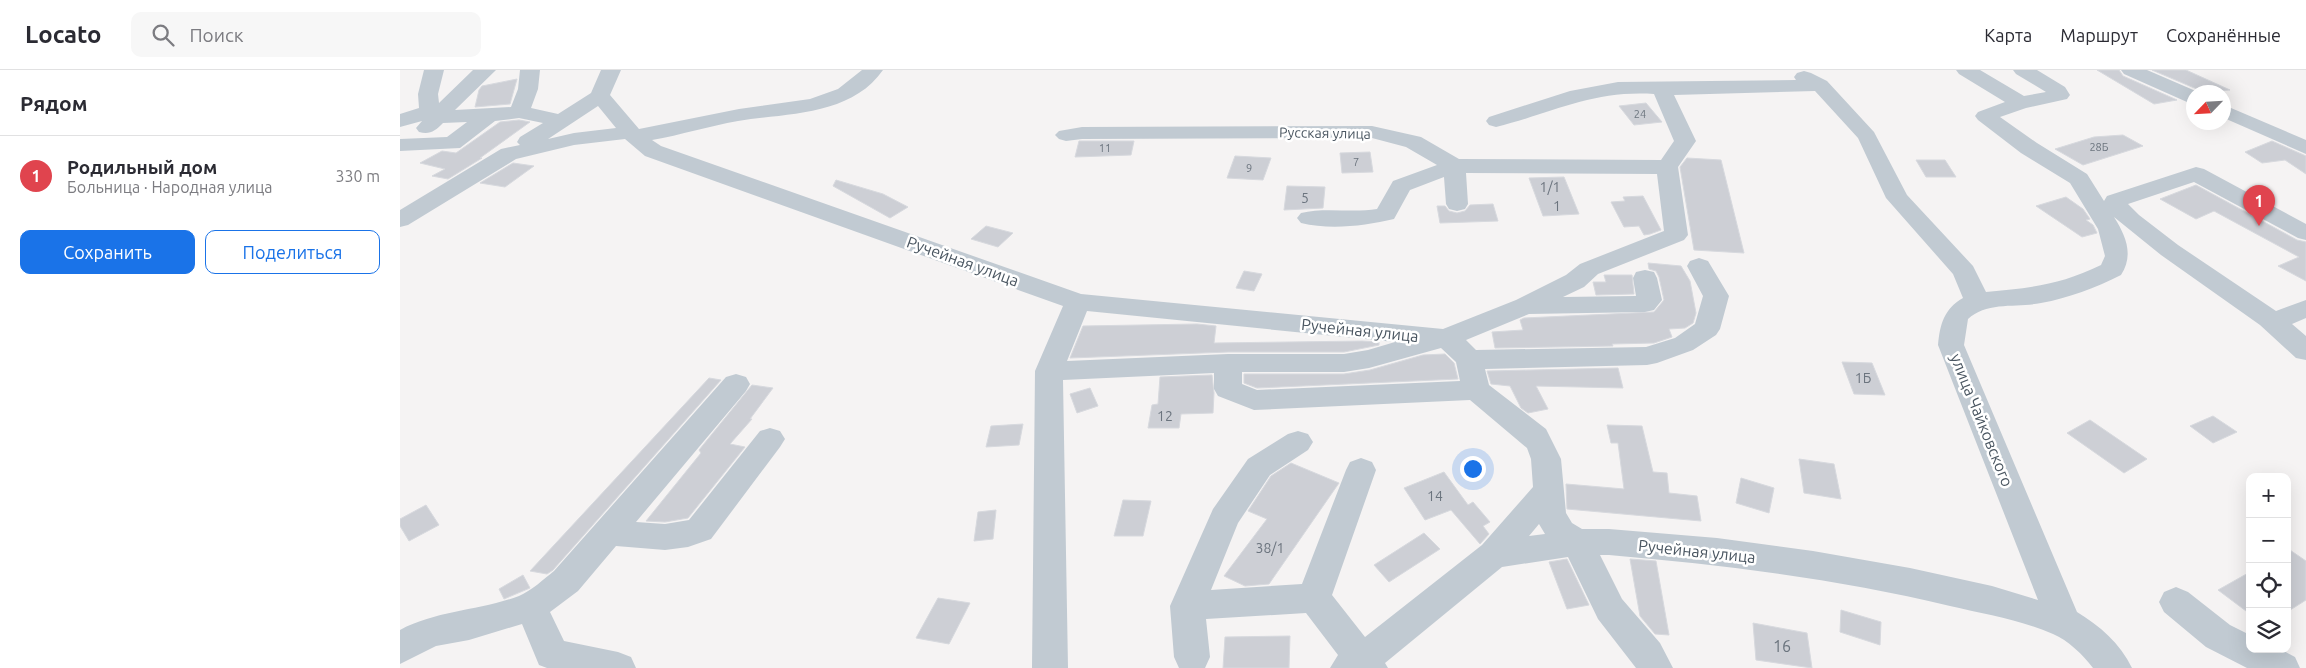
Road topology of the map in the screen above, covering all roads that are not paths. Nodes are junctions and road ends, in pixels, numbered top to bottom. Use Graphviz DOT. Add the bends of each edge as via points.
graph roads {
  1 [pos="434,70"];
  2 [pos="486,70"];
  3 [pos="530,70"];
  4 [pos="611,70"];
  5 [pos="873,70"];
  6 [pos="1792,70"];
  7 [pos="1966,70"];
  8 [pos="2023,70"];
  9 [pos="2131,70"];
  10 [pos="1820,85"];
  11 [pos="1662,89"];
  12 [pos="2186,94"];
  13 [pos="600,96"];
  14 [pos="2021,104"];
  15 [pos="519,112"];
  16 [pos="434,114"];
  17 [pos="2231,114"];
  18 [pos="489,115"];
  19 [pos="400,121"];
  20 [pos="561,121"];
  21 [pos="1496,121"];
  22 [pos="632,134"];
  23 [pos="1066,135"];
  24 [pos="2306,148"];
  25 [pos="403,149"];
  26 [pos="509,154"];
  27 [pos="1455,166"];
  28 [pos="1667,167"];
  29 [pos="1457,204"];
  30 [pos="1309,218"];
  31 [pos="400,220"];
  32 [pos="2306,233"];
  33 [pos="1699,266"];
  34 [pos="1645,278"];
  35 [pos="1977,301"];
  36 [pos="1525,306"];
  37 [pos="2306,308"];
  38 [pos="1074,309"];
  39 [pos="1172,316"];
  40 [pos="2274,322"];
  41 [pos="1445,338"];
  42 [pos="2306,351"];
  43 [pos="1469,360"];
  44 [pos="1228,363"];
  45 [pos="1048,371"];
  46 [pos="736,384"];
  47 [pos="1476,390"];
  48 [pos="770,439"];
  49 [pos="1298,442"];
  50 [pos="1361,470"];
  51 [pos="1547,492"];
  52 [pos="608,532"];
  53 [pos="1577,542"];
  54 [pos="1494,555"];
  55 [pos="1314,598"];
  56 [pos="2176,602"];
  57 [pos="1188,606"];
  58 [pos="531,607"];
  59 [pos="2064,622"];
  60 [pos="400,648"];
  61 [pos="1192,658"];
  62 [pos="1360,666"];
  63 [pos="618,668"];
  64 [pos="1050,668"];
  65 [pos="1655,668"];
  66 [pos="2114,668"];
  67 [pos="2282,668"];
  1 -- 16 [label="street" via="428,94"];
  2 -- 16 [label="street"];
  3 -- 15 [label="street" via="528,89"];
  4 -- 13 [label="street"];
  5 -- 22 [label="street" via="865,81 818,104 738,115 686,128"];
  6 -- 10 [label="street"];
  7 -- 14 [label="street"];
  8 -- 14 [label="street" via="2060,95"];
  9 -- 12 [label="street"];
  10 -- 11 [label="street"];
  10 -- 35 [label="street" via="1867,136 1897,198 1964,271"];
  11 -- 21 [label="street" via="1618,87 1577,93"];
  11 -- 28 [label="street" via="1685,142"];
  13 -- 20 [label="street"];
  13 -- 22 [label="street, Ручейная улица"];
  14 -- 35 [label="street" via="1985,116 2079,179 2110,229 2117,256 2112,270 2083,284 2041,295"];
  15 -- 18 [label="street"];
  15 -- 20 [label="street"];
  16 -- 18 [label="street"];
  16 -- 19 [label="street"];
  16 -- 25 [label="street"];
  17 -- 24 [label="street"];
  18 -- 25 [label="street" via="452,143"];
  20 -- 26 [label="street"];
  22 -- 26 [label="street" via="574,139"];
  22 -- 38 [label="street, Ручейная улица" via="653,151"];
  23 -- 27 [label="street, Русская улица" via="1372,132 1413,142"];
  26 -- 31 [label="street"];
  27 -- 28 [label="street"];
  27 -- 29 [label="street"];
  27 -- 30 [label="street" via="1401,186 1386,214 1358,219"];
  28 -- 36 [label="street" via="1676,235 1589,269 1575,281"];
  32 -- 40 [label="street" via="2196,174 2115,201 2120,211 2164,247"];
  33 -- 43 [label="street" via="1716,296 1707,329 1684,344 1647,356"];
  34 -- 36 [label="street" via="1649,300 1645,304"];
  35 -- 59 [label="street, улица Чайковского" via="1962,309 1954,319 1951,345"];
  36 -- 41 [label="street"];
  37 -- 40 [label="street"];
  38 -- 39 [label="street"];
  38 -- 41 [label="street, Ручейная улица"];
  38 -- 45 [label="street"];
  40 -- 42 [label="street"];
  41 -- 43 [label="street"];
  41 -- 44 [label="street" via="1344,363"];
  43 -- 47 [label="street"];
  44 -- 45 [label="street"];
  44 -- 47 [label="street" via="1228,389 1254,400"];
  45 -- 64 [label="street"];
  46 -- 52 [label="street"];
  47 -- 51 [label="street" via="1536,437 1546,459"];
  48 -- 52 [label="street" via="700,530 669,538"];
  49 -- 57 [label="street" via="1259,467 1224,518"];
  50 -- 55 [label="street"];
  51 -- 53 [label="street" via="1550,516 1561,532"];
  51 -- 54 [label="street"];
  52 -- 58 [label="street" via="566,581"];
  53 -- 54 [label="street, Ручейная улица"];
  53 -- 59 [label="street, Ручейная улица" via="1717,550 1813,565 1919,584"];
  53 -- 65 [label="street" via="1610,609"];
  54 -- 62 [label="street"];
  55 -- 57 [label="street"];
  55 -- 62 [label="street" via="1341,631"];
  56 -- 67 [label="street" via="2218,636"];
  57 -- 61 [label="street"];
  58 -- 60 [label="street" via="469,625 430,632"];
  58 -- 63 [label="street" via="552,654"];
  59 -- 66 [label="street" via="2086,635 2103,651"];
}
